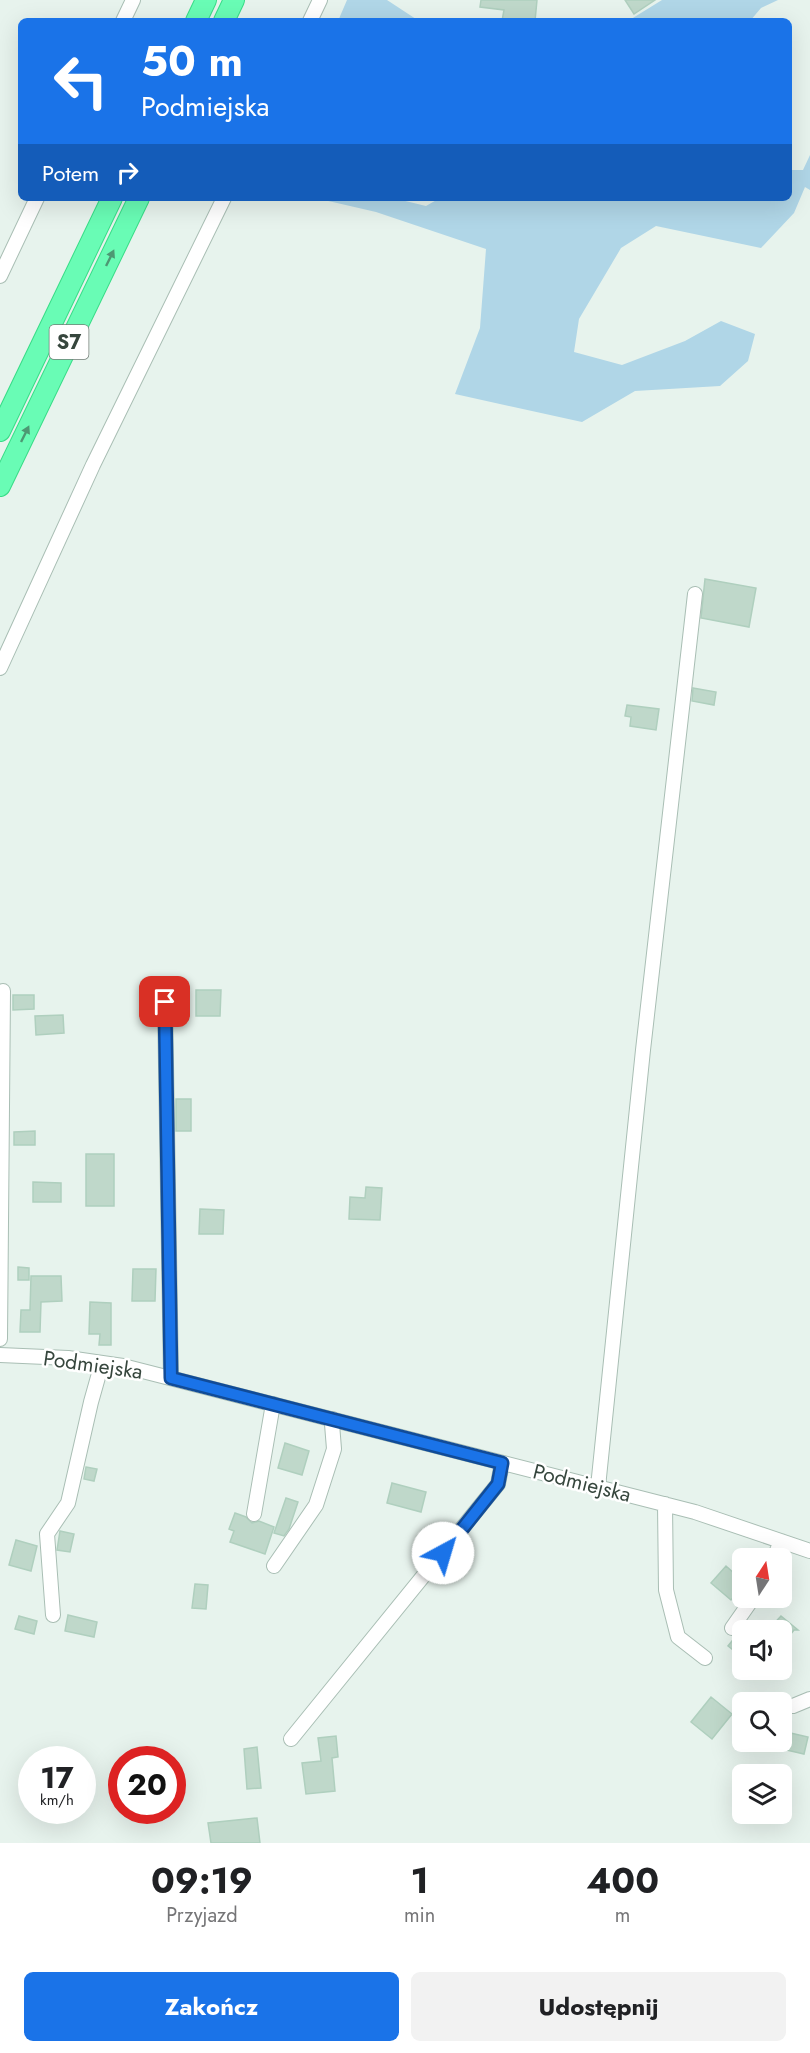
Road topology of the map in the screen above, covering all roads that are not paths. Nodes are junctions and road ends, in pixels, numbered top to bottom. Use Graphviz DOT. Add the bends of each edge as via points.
graph roads {
  1 [pos="133,0"];
  2 [pos="206,0"];
  3 [pos="234,0"];
  4 [pos="320,0"];
  5 [pos="124,18"];
  6 [pos="197,18"];
  7 [pos="225,18"];
  8 [pos="311,18"];
  9 [pos="37,201"];
  10 [pos="111,201"];
  11 [pos="138,201"];
  12 [pos="223,201"];
  13 [pos="0,276"];
  14 [pos="0,431"];
  15 [pos="0,486"];
  16 [pos="695,594"];
  17 [pos="0,668"];
  18 [pos="3,991"];
  19 [pos="165,1002"];
  20 [pos="0,1339"];
  21 [pos="0,1355"];
  22 [pos="102,1363"];
  23 [pos="171,1378"];
  24 [pos="273,1404"];
  25 [pos="333,1419"];
  26 [pos="502,1463"];
  27 [pos="598,1487"];
  28 [pos="665,1504"];
  29 [pos="254,1514"];
  30 [pos="781,1541"];
  31 [pos="778,1548"];
  32 [pos="810,1551"];
  33 [pos="274,1566"];
  34 [pos="53,1615"];
  35 [pos="705,1658"];
  36 [pos="810,1699"];
  37 [pos="793,1706"];
  38 [pos="291,1739"];
  1 -- 5 [label="street"];
  2 -- 6 [label="highway"];
  3 -- 7 [label="highway"];
  4 -- 8 [label="street"];
  9 -- 13 [label="street"];
  10 -- 14 [label="highway, S7"];
  15 -- 11 [label="highway, S7, one-way"];
  12 -- 17 [label="street" via="93,465"];
  16 -- 27 [label="street"];
  18 -- 20 [label="street"];
  19 -- 23 [label="street"];
  21 -- 22 [label="street, Podmiejska"];
  22 -- 23 [label="street, Podmiejska"];
  22 -- 34 [label="street" via="68,1503 47,1534"];
  23 -- 24 [label="street, Podmiejska"];
  24 -- 25 [label="street, Podmiejska"];
  24 -- 29 [label="street"];
  25 -- 26 [label="street, Podmiejska"];
  25 -- 33 [label="street" via="334,1449 316,1505"];
  26 -- 27 [label="street, Podmiejska"];
  26 -- 38 [label="street" via="498,1484"];
  27 -- 28 [label="street, Podmiejska"];
  28 -- 30 [label="street, Podmiejska"];
  28 -- 35 [label="street" via="666,1590 678,1637"];
  30 -- 31 [label="street"];
  30 -- 32 [label="street, Podmiejska"];
  36 -- 37 [label="street"];
}
